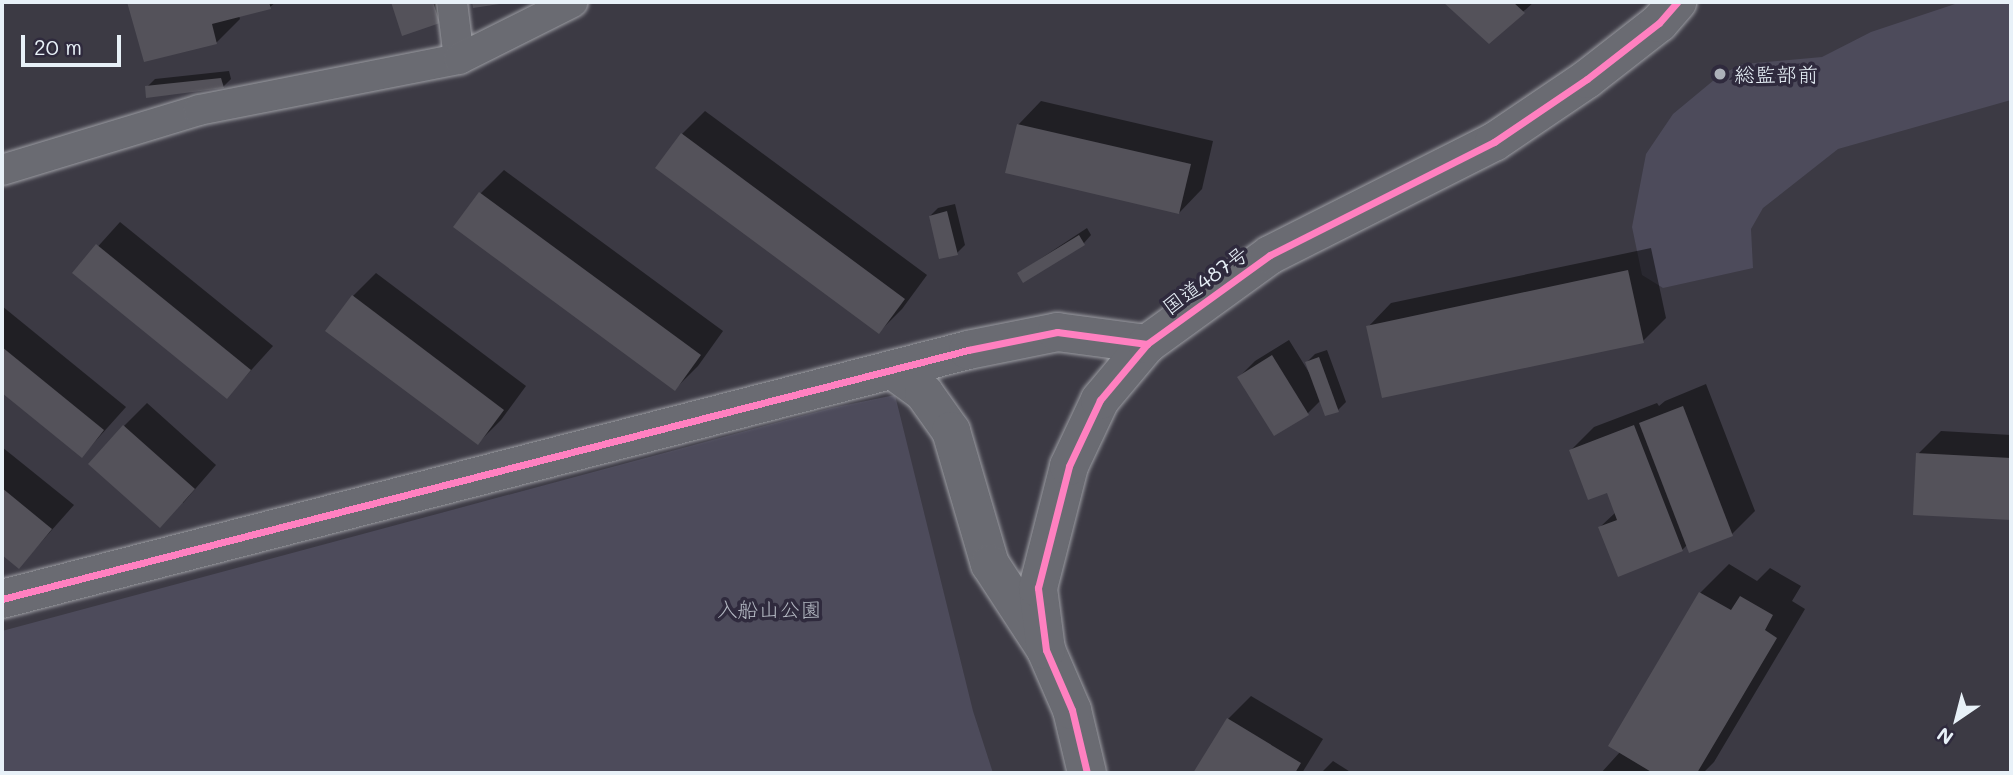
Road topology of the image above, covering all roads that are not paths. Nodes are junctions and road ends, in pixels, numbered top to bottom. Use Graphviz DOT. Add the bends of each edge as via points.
graph roads {
  1 [pos="452,2"];
  2 [pos="1677,2"];
  3 [pos="561,5"];
  4 [pos="459,59"];
  5 [pos="2,170"];
  6 [pos="1147,344"];
  7 [pos="894,371"];
  8 [pos="2,599"];
  9 [pos="1046,650"];
  10 [pos="1087,773"];
  1 -- 4 [label="street"];
  2 -- 6 [label="main road, 国道487号" via="1659,23 1587,79 1494,142 1270,255"];
  3 -- 4 [label="street"];
  4 -- 5 [label="street" via="199,110"];
  6 -- 7 [label="main road" via="1057,332"];
  6 -- 9 [label="main road, 国道487号" via="1100,400 1069,466 1038,588"];
  7 -- 8 [label="main road"];
  7 -- 9 [label="main road" via="924,393 951,431 990,564"];
  9 -- 10 [label="main road, 国道487号" via="1072,710"];
}
